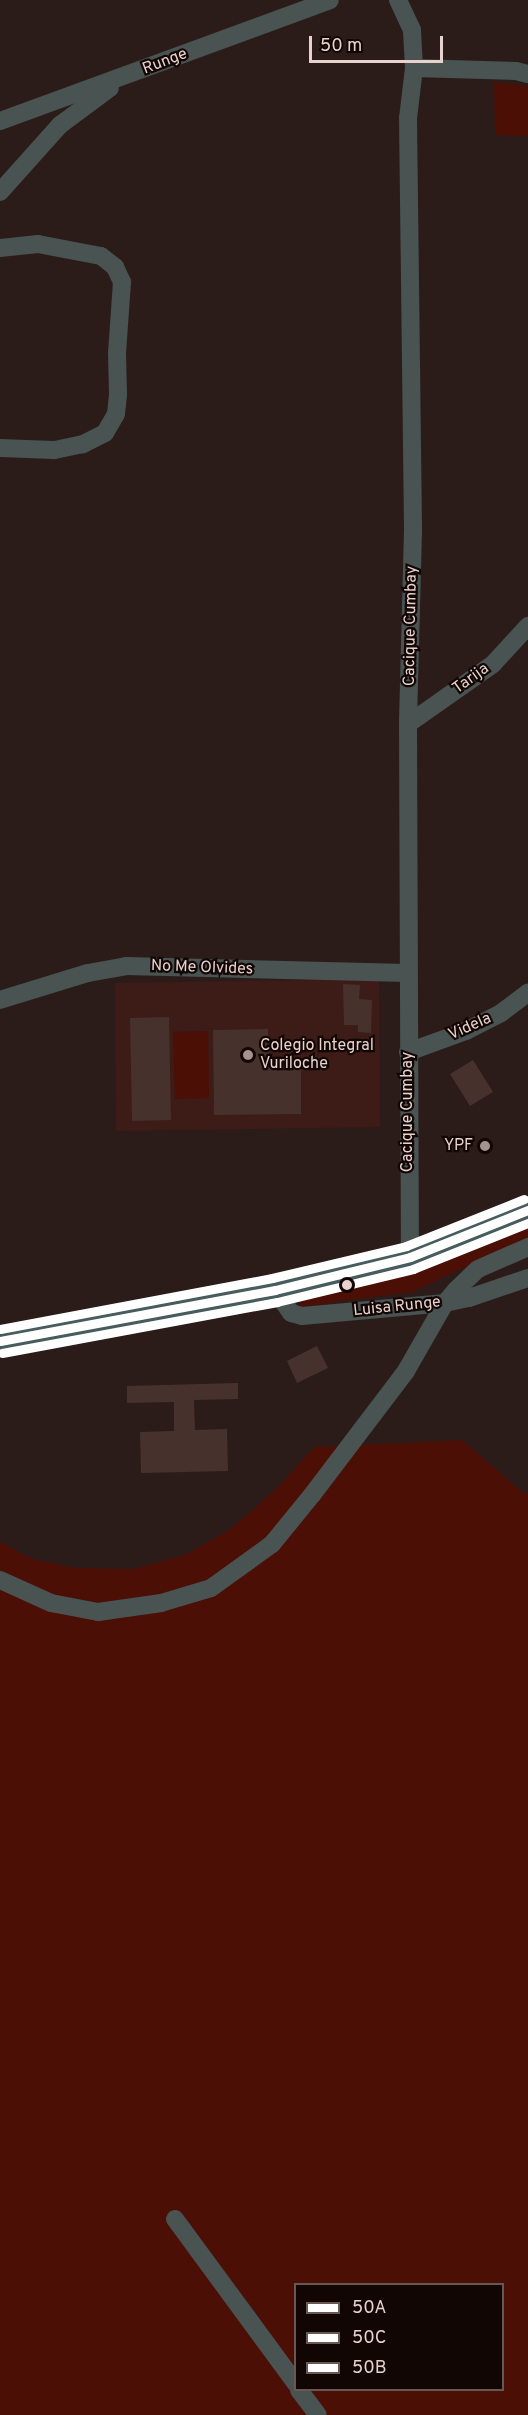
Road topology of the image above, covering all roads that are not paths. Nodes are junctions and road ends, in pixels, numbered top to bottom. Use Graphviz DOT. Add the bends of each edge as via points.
graph roads {
  1 [pos="330,0"];
  2 [pos="398,0"];
  3 [pos="414,68"];
  4 [pos="528,74"];
  5 [pos="126,77"];
  6 [pos="0,121"];
  7 [pos="0,192"];
  8 [pos="0,248"];
  9 [pos="0,448"];
  10 [pos="528,626"];
  11 [pos="408,724"];
  12 [pos="408,973"];
  13 [pos="528,993"];
  14 [pos="0,1000"];
  15 [pos="408,1052"];
  16 [pos="528,1210"];
  17 [pos="528,1247"];
  18 [pos="410,1257"];
  19 [pos="528,1278"];
  20 [pos="275,1290"];
  21 [pos="445,1303"];
  22 [pos="0,1341"];
  23 [pos="0,1581"];
  24 [pos="175,2219"];
  25 [pos="294,2381"];
  26 [pos="301,2391"];
  27 [pos="318,2415"];
  1 -- 5 [label="street, Runge"];
  2 -- 3 [label="street, Cacique Cumbay" via="412,30"];
  3 -- 4 [label="street"];
  3 -- 11 [label="street, Cacique Cumbay" via="408,118 413,519"];
  5 -- 6 [label="street, Runge"];
  5 -- 7 [label="street" via="60,125"];
  8 -- 9 [label="street" via="38,244 101,256 116,267 122,282 116,414 105,433 82,444 54,450"];
  10 -- 11 [label="street, Tarija" via="492,664"];
  11 -- 12 [label="street, Cacique Cumbay"];
  12 -- 14 [label="street, No Me Olvides" via="126,966 88,973"];
  12 -- 15 [label="street, Cacique Cumbay"];
  13 -- 15 [label="street, Videla" via="466,1031"];
  15 -- 18 [label="street, Cacique Cumbay"];
  16 -- 18 [label="main road"];
  17 -- 21 [label="street" via="478,1269"];
  18 -- 20 [label="main road"];
  19 -- 21 [label="street, Luisa Runge"];
  20 -- 21 [label="street, Luisa Runge" via="291,1313 302,1316"];
  20 -- 22 [label="main road"];
  21 -- 23 [label="street" via="406,1371 306,1503 272,1544 211,1588 161,1604 98,1612 51,1603"];
  24 -- 25 [label="street"];
  26 -- 27 [label="street"];
}
